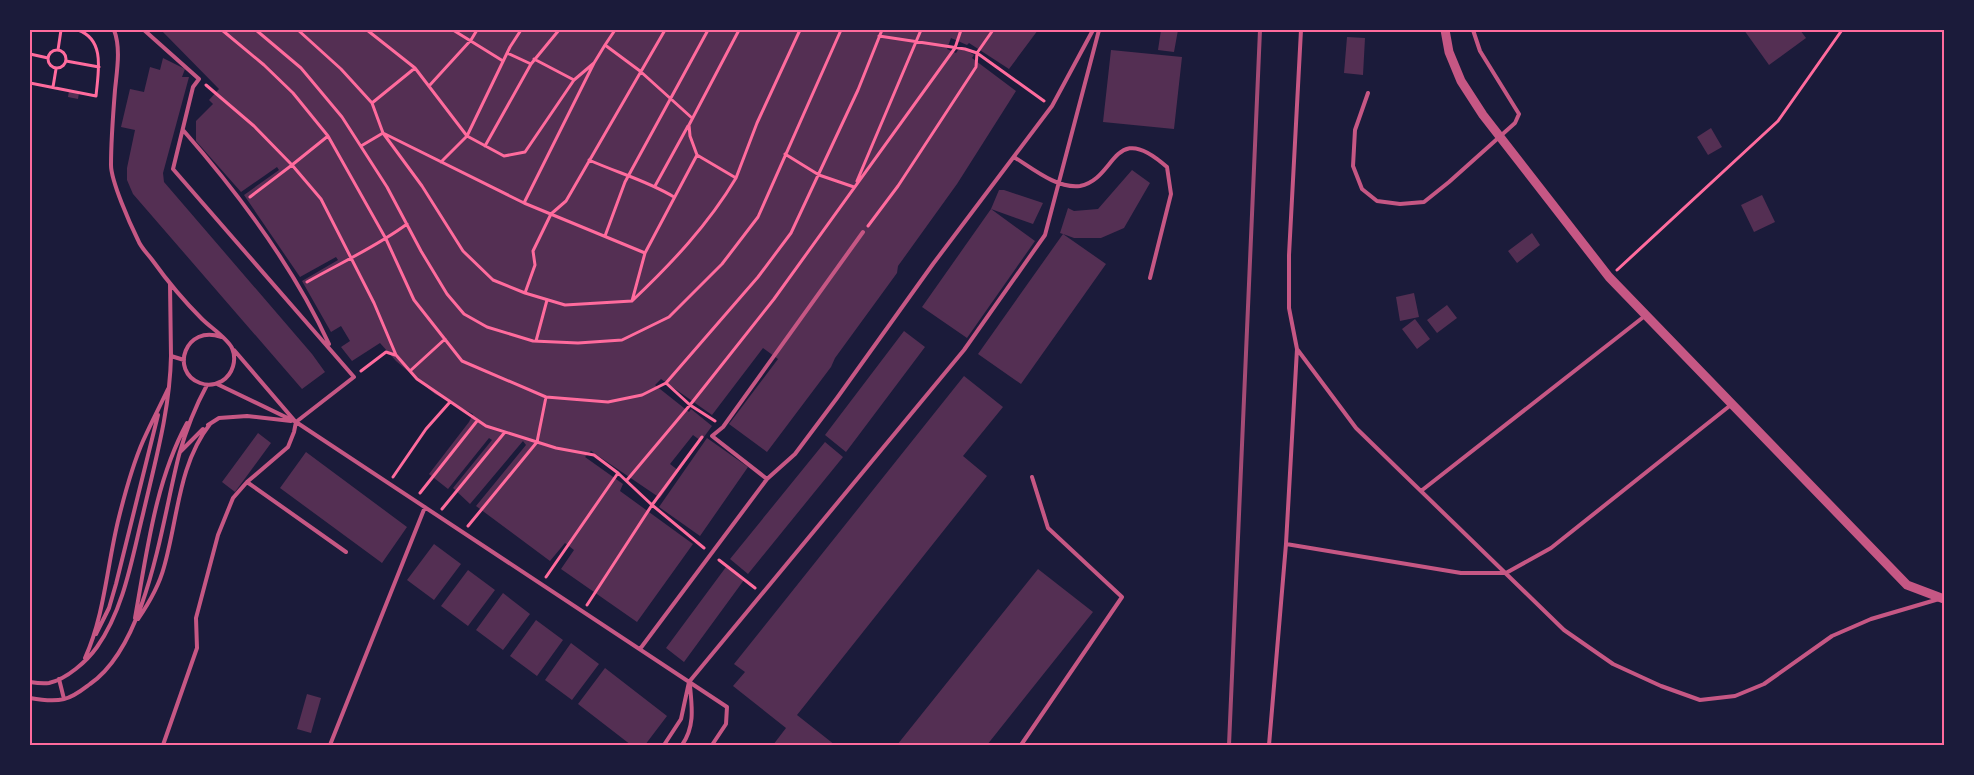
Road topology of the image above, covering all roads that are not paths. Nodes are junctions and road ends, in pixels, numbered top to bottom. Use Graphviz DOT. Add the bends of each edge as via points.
graph roads {
  1 [pos="114,30"];
  2 [pos="144,30"];
  3 [pos="1093,30"];
  4 [pos="1100,30"];
  5 [pos="1301,30"];
  6 [pos="1445,30"];
  7 [pos="1473,30"];
  8 [pos="1368,93"];
  9 [pos="183,130"];
  10 [pos="1499,136"];
  11 [pos="1014,157"];
  12 [pos="1059,183"];
  13 [pos="863,232"];
  14 [pos="1150,278"];
  15 [pos="170,284"];
  16 [pos="1646,315"];
  17 [pos="221,337"];
  18 [pos="232,348"];
  19 [pos="332,349"];
  20 [pos="1297,350"];
  21 [pos="172,356"];
  22 [pos="184,360"];
  23 [pos="171,382"];
  24 [pos="216,384"];
  25 [pos="208,385"];
  26 [pos="1732,404"];
  27 [pos="160,406"];
  28 [pos="193,412"];
  29 [pos="296,422"];
  30 [pos="210,424"];
  31 [pos="180,453"];
  32 [pos="1032,477"];
  33 [pos="767,479"];
  34 [pos="247,482"];
  35 [pos="1421,491"];
  36 [pos="425,507"];
  37 [pos="1286,544"];
  38 [pos="346,552"];
  39 [pos="1506,574"];
  40 [pos="1942,599"];
  41 [pos="133,627"];
  42 [pos="93,639"];
  43 [pos="640,649"];
  44 [pos="83,663"];
  45 [pos="59,679"];
  46 [pos="30,682"];
  47 [pos="689,682"];
  48 [pos="30,698"];
  49 [pos="64,699"];
  50 [pos="163,745"];
  51 [pos="330,745"];
  52 [pos="664,745"];
  53 [pos="682,745"];
  54 [pos="712,745"];
  55 [pos="1021,745"];
  56 [pos="1269,745"];
  1 -- 15 [label="lane" via="118,39 118,58 111,168 139,242"];
  2 -- 9 [label="lane" via="200,79 193,87"];
  3 -- 11 [label="lane" via="1052,106"];
  4 -- 12 [label="lane"];
  5 -- 20 [label="lane" via="1289,255 1289,308"];
  6 -- 10 [label="street" via="1449,52 1461,81"];
  7 -- 10 [label="lane" via="1480,51 1519,114 1515,123"];
  8 -- 10 [label="lane" via="1355,130 1353,166 1362,189 1376,201 1424,202"];
  9 -- 19 [label="lane" via="260,226 317,318"];
  9 -- 19 [label="lane" via="173,170"];
  10 -- 16 [label="street" via="1609,277"];
  11 -- 12 [label="lane"];
  11 -- 33 [label="lane" via="822,419 795,454"];
  12 -- 14 [label="lane" via="1081,186 1094,180 1118,152 1134,148 1155,156 1167,167 1171,194"];
  12 -- 47 [label="lane" via="1045,235 964,350"];
  13 -- 33 [label="lane" via="723,426 712,436"];
  15 -- 17 [label="lane"];
  15 -- 21 [label="lane"];
  16 -- 26 [label="street"];
  16 -- 35 [label="lane"];
  17 -- 18 [label="lane"];
  17 -- 22 [label="lane" via="206,334 192,340"];
  18 -- 24 [label="lane" via="234,365 230,373"];
  18 -- 29 [label="lane"];
  19 -- 29 [label="lane" via="354,376"];
  20 -- 35 [label="lane" via="1356,428"];
  20 -- 37 [label="lane"];
  21 -- 22 [label="lane"];
  21 -- 23 [label="lane"];
  22 -- 25 [label="lane" via="185,368 194,380"];
  23 -- 27 [label="lane"];
  23 -- 44 [label="lane" via="161,437 122,593 112,622"];
  24 -- 25 [label="lane"];
  24 -- 29 [label="lane"];
  25 -- 28 [label="lane"];
  26 -- 39 [label="lane" via="1550,548"];
  26 -- 40 [label="street" via="1907,585"];
  27 -- 42 [label="lane" via="116,584 109,608"];
  27 -- 42 [label="lane" via="142,442 119,516"];
  28 -- 31 [label="lane"];
  28 -- 41 [label="lane" via="178,439 163,484"];
  29 -- 30 [label="lane" via="247,416 219,418"];
  29 -- 34 [label="lane" via="288,447"];
  29 -- 36 [label="lane"];
  30 -- 31 [label="lane"];
  30 -- 41 [label="lane" via="198,439 185,476 164,568 149,603"];
  31 -- 41 [label="lane" via="147,593"];
  32 -- 55 [label="lane" via="1048,528 1122,597"];
  33 -- 43 [label="lane"];
  34 -- 38 [label="lane"];
  34 -- 50 [label="lane" via="233,498 218,535 196,618 197,648"];
  35 -- 39 [label="lane"];
  36 -- 43 [label="lane"];
  36 -- 51 [label="lane"];
  37 -- 39 [label="lane" via="1461,572"];
  37 -- 56 [label="lane"];
  39 -- 40 [label="lane" via="1564,630 1613,664 1700,700 1735,696 1764,684 1832,636 1871,619"];
  41 -- 49 [label="lane" via="99,679"];
  42 -- 44 [label="lane"];
  43 -- 47 [label="lane"];
  44 -- 45 [label="lane"];
  45 -- 46 [label="lane" via="48,683"];
  45 -- 49 [label="lane"];
  47 -- 52 [label="lane" via="681,719"];
  47 -- 53 [label="lane" via="692,720 689,736"];
  47 -- 54 [label="lane" via="727,707 726,724"];
  48 -- 49 [label="lane"];
}
